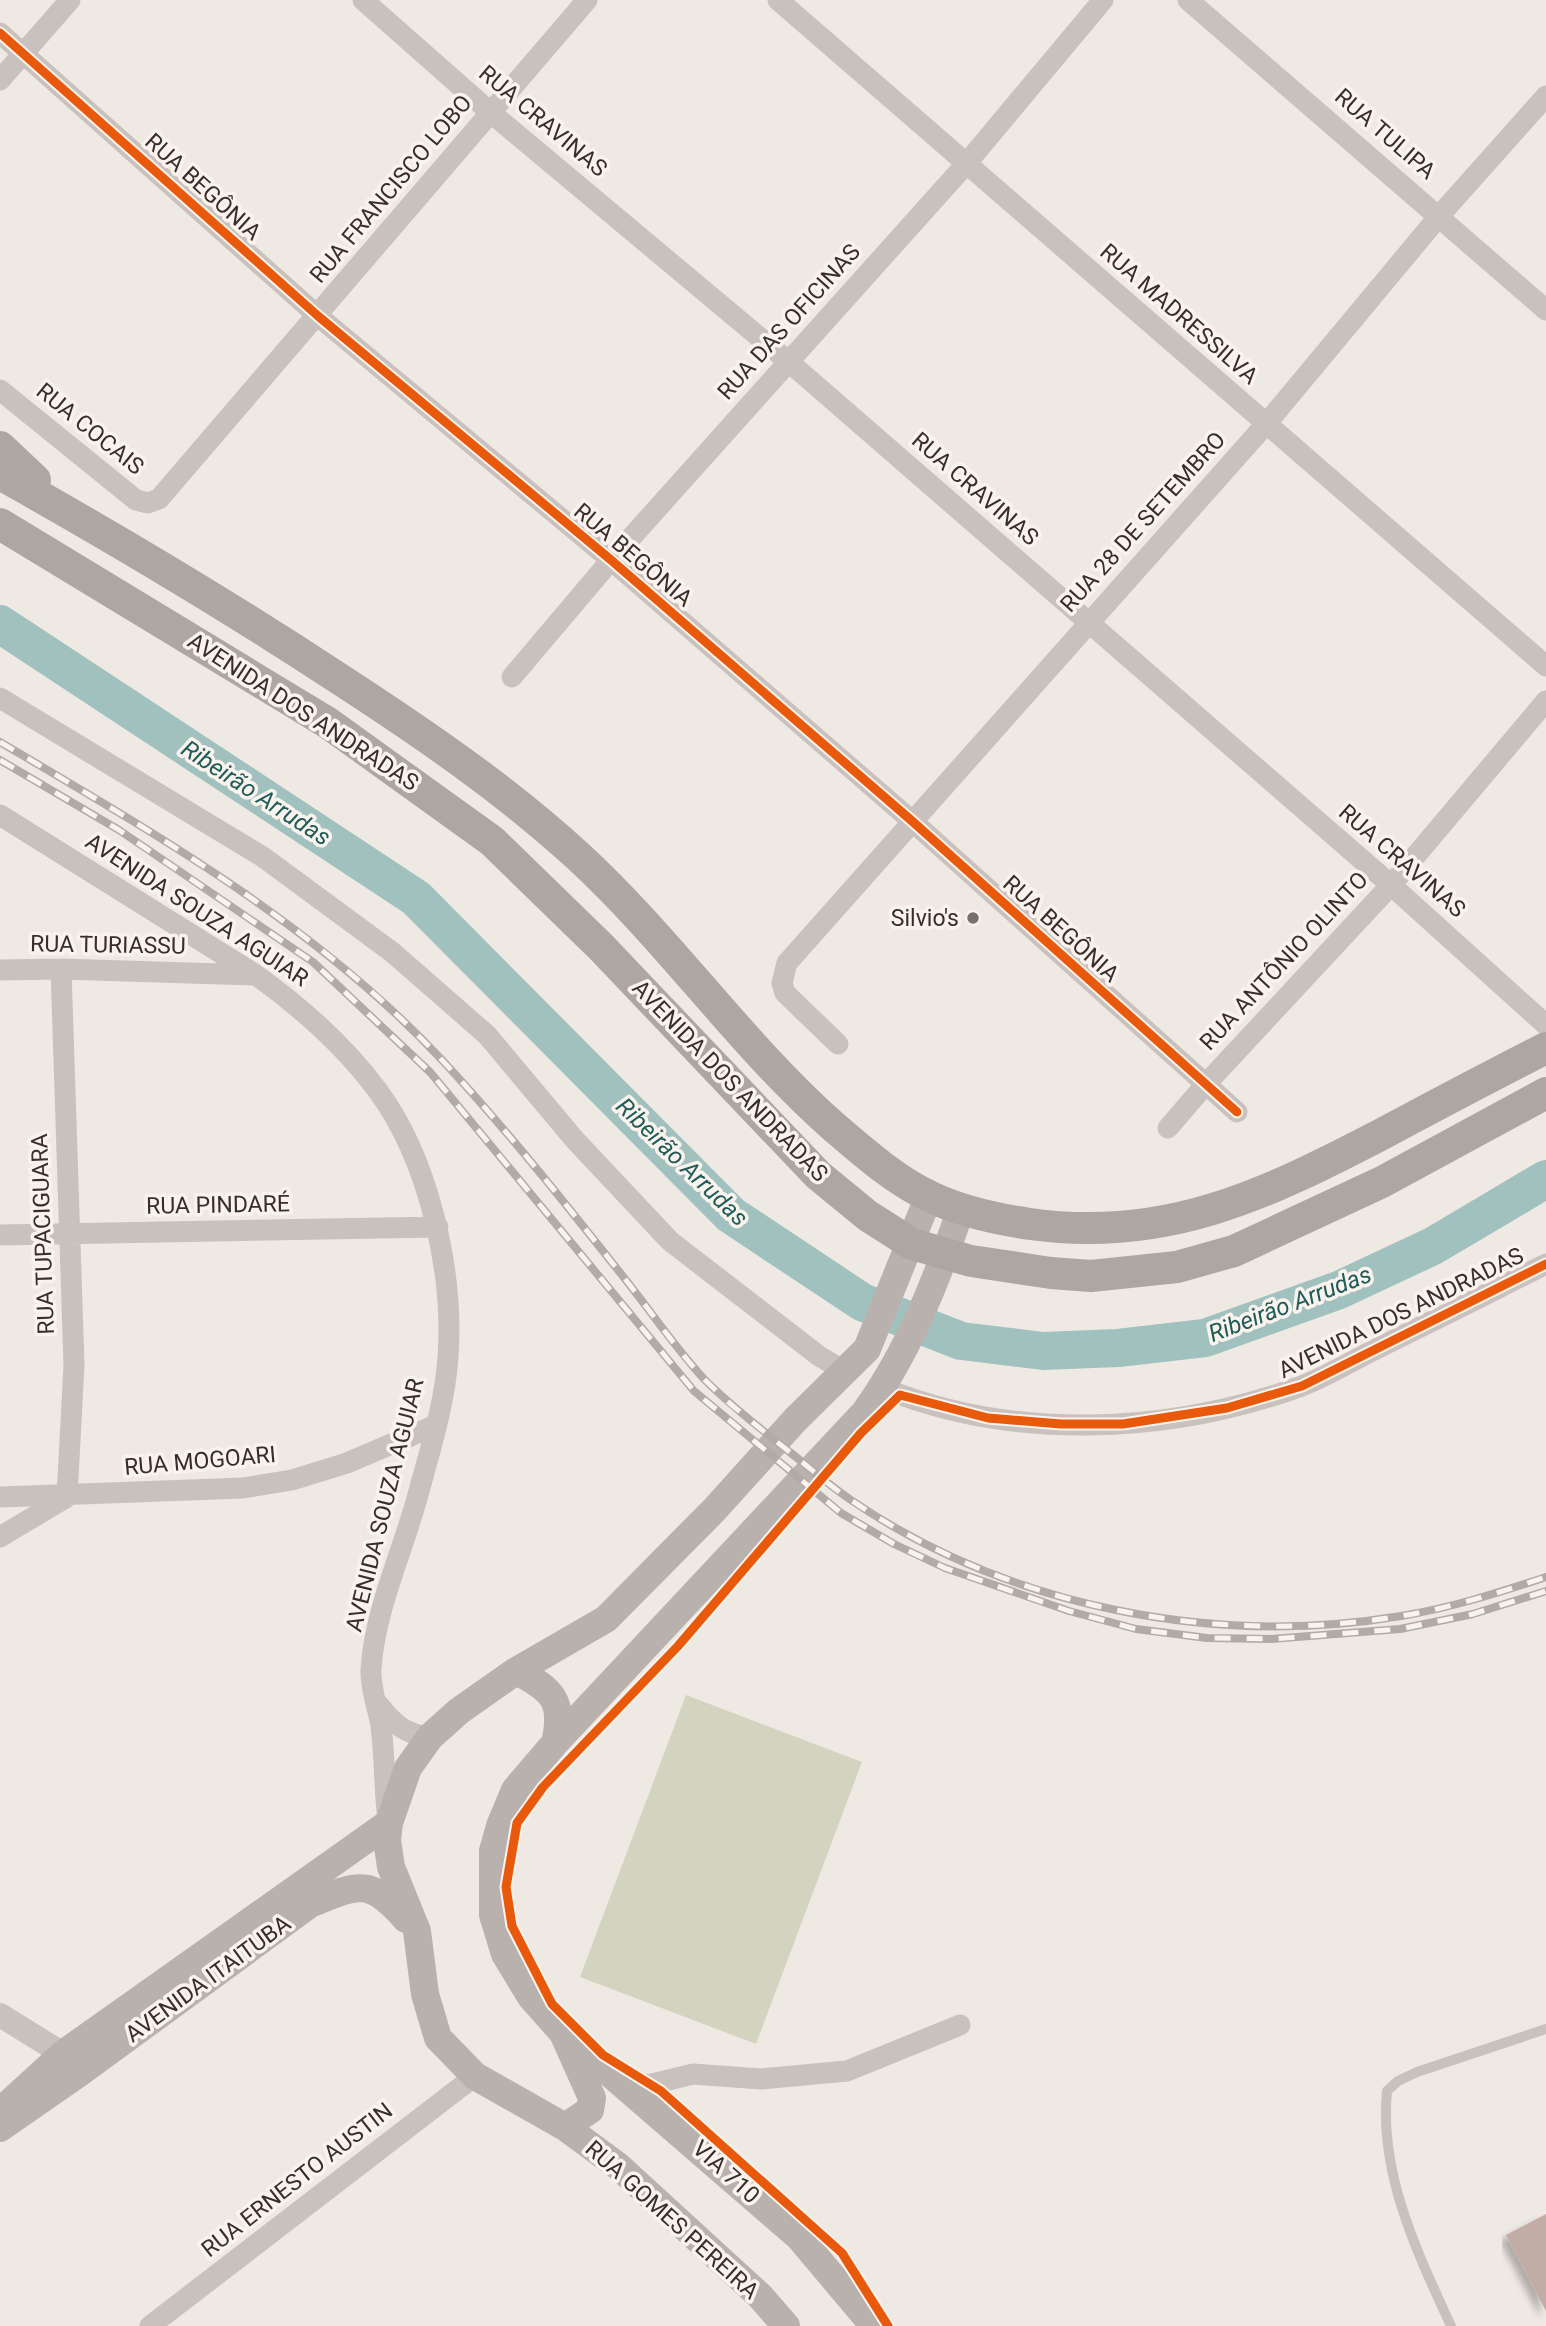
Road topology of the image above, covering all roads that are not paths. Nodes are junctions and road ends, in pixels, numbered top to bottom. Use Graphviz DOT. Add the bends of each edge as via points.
graph roads {
  1 [pos="70,0"];
  2 [pos="363,0"];
  3 [pos="587,0"];
  4 [pos="778,0"];
  5 [pos="1102,0"];
  6 [pos="1188,0"];
  7 [pos="0,33"];
  8 [pos="24,53"];
  9 [pos="0,80"];
  10 [pos="1546,96"];
  11 [pos="490,112"];
  12 [pos="966,164"];
  13 [pos="1440,215"];
  14 [pos="1546,310"];
  15 [pos="318,316"];
  16 [pos="789,362"];
  17 [pos="0,390"];
  18 [pos="1266,424"];
  19 [pos="0,447"];
  20 [pos="0,474"];
  21 [pos="148,503"];
  22 [pos="72,515"];
  23 [pos="0,524"];
  24 [pos="611,560"];
  25 [pos="1088,624"];
  26 [pos="1546,666"];
  27 [pos="512,677"];
  28 [pos="0,698"];
  29 [pos="1546,701"];
  30 [pos="0,815"];
  31 [pos="912,821"];
  32 [pos="1391,885"];
  33 [pos="61,969"];
  34 [pos="0,970"];
  35 [pos="256,975"];
  36 [pos="1546,1025"];
  37 [pos="838,1044"];
  38 [pos="1546,1048"];
  39 [pos="1205,1085"];
  40 [pos="1546,1093"];
  41 [pos="1237,1112"];
  42 [pos="1168,1128"];
  43 [pos="929,1196"];
  44 [pos="961,1209"];
  45 [pos="438,1227"];
  46 [pos="70,1233"];
  47 [pos="0,1235"];
  48 [pos="908,1254"];
  49 [pos="1546,1264"];
  50 [pos="940,1266"];
  51 [pos="846,1372"];
  52 [pos="890,1378"];
  53 [pos="436,1425"];
  54 [pos="0,1497"];
  55 [pos="67,1497"];
  56 [pos="0,1536"];
  57 [pos="516,1671"];
  58 [pos="376,1702"];
  59 [pos="430,1737"];
  60 [pos="555,1743"];
  61 [pos="389,1823"];
  62 [pos="417,1931"];
  63 [pos="2,2022"];
  64 [pos="960,2025"];
  65 [pos="1546,2029"];
  66 [pos="563,2033"];
  67 [pos="73,2063"];
  68 [pos="475,2076"];
  69 [pos="672,2079"];
  70 [pos="626,2086"];
  71 [pos="0,2112"];
  72 [pos="670,2122"];
  73 [pos="565,2127"];
  74 [pos="0,2128"];
  75 [pos="150,2326"];
  76 [pos="786,2326"];
  77 [pos="874,2326"];
  78 [pos="1451,2326"];
  1 -- 8 [label="street"];
  2 -- 11 [label="street, RUA CRAVINAS"];
  3 -- 11 [label="street, RUA FRANCISCO LOBO"];
  4 -- 12 [label="street, RUA MADRESSILVA"];
  5 -- 12 [label="street, RUA DAS OFICINAS"];
  6 -- 13 [label="street, RUA TULIPA"];
  7 -- 8 [label="street, RUA BEGÔNIA"];
  8 -- 9 [label="street"];
  8 -- 15 [label="street, RUA BEGÔNIA"];
  10 -- 13 [label="street, RUA 28 DE SETEMBRO"];
  11 -- 15 [label="street, RUA FRANCISCO LOBO"];
  11 -- 16 [label="street, RUA CRAVINAS"];
  12 -- 16 [label="street, RUA DAS OFICINAS"];
  12 -- 18 [label="street, RUA MADRESSILVA"];
  13 -- 14 [label="street, RUA TULIPA"];
  13 -- 18 [label="street, RUA 28 DE SETEMBRO"];
  15 -- 21 [label="street, RUA FRANCISCO LOBO" via="159,499"];
  15 -- 24 [label="street, RUA BEGÔNIA"];
  16 -- 24 [label="street, RUA DAS OFICINAS"];
  16 -- 25 [label="street, RUA CRAVINAS"];
  17 -- 21 [label="street, RUA COCAIS" via="136,500"];
  18 -- 25 [label="street, RUA 28 DE SETEMBRO"];
  18 -- 26 [label="street, RUA MADRESSILVA"];
  19 -- 22 [label="main road"];
  20 -- 22 [label="main road, AVENIDA DOS ANDRADAS"];
  22 -- 43 [label="main road, AVENIDA DOS ANDRADAS" via="276,638 431,739 526,811 625,901 831,1124"];
  23 -- 48 [label="main road, AVENIDA DOS ANDRADAS" via="328,723 492,841 601,947 818,1175"];
  24 -- 27 [label="street, RUA DAS OFICINAS"];
  24 -- 31 [label="street, RUA BEGÔNIA"];
  25 -- 31 [label="street, RUA 28 DE SETEMBRO"];
  25 -- 32 [label="street, RUA CRAVINAS"];
  28 -- 51 [label="street" via="263,857 392,952 487,1035 575,1140 670,1241"];
  29 -- 32 [label="street, RUA ANTÔNIO OLINTO"];
  30 -- 35 [label="street, AVENIDA SOUZA AGUIAR"];
  31 -- 37 [label="street, RUA 28 DE SETEMBRO" via="787,963 782,983 785,993"];
  31 -- 39 [label="street, RUA BEGÔNIA"];
  32 -- 36 [label="street, RUA CRAVINAS"];
  32 -- 39 [label="street, RUA ANTÔNIO OLINTO"];
  33 -- 34 [label="street, RUA TURIASSU"];
  33 -- 35 [label="street, RUA TURIASSU"];
  33 -- 46 [label="street, RUA TUPACIGUARA"];
  35 -- 45 [label="street, AVENIDA SOUZA AGUIAR" via="328,1032 379,1092 410,1150"];
  38 -- 44 [label="main road, AVENIDA DOS ANDRADAS" via="1260,1195 1174,1220 1096,1229 1055,1227"];
  39 -- 41 [label="street, RUA BEGÔNIA"];
  39 -- 42 [label="street, RUA ANTÔNIO OLINTO"];
  40 -- 50 [label="main road, AVENIDA DOS ANDRADAS" via="1382,1182 1234,1251 1177,1267 1091,1276"];
  43 -- 44 [label="main road, AVENIDA DOS ANDRADAS"];
  43 -- 48 [label="main road"];
  44 -- 50 [label="main road"];
  45 -- 46 [label="street, RUA PINDARÉ"];
  45 -- 53 [label="street, AVENIDA SOUZA AGUIAR" via="449,1291 448,1358"];
  46 -- 47 [label="street, RUA PINDARÉ"];
  46 -- 55 [label="street, RUA TUPACIGUARA" via="74,1365"];
  48 -- 50 [label="main road, AVENIDA DOS ANDRADAS"];
  48 -- 51 [label="main road" via="867,1349"];
  49 -- 52 [label="street, AVENIDA DOS ANDRADAS" via="1302,1386 1183,1417 1123,1424 988,1418 936,1406"];
  50 -- 52 [label="main road"];
  51 -- 57 [label="main road" via="627,1599 582,1635"];
  52 -- 60 [label="main road" via="865,1412"];
  53 -- 55 [label="street, RUA MOGOARI" via="347,1463 292,1480 243,1488"];
  53 -- 58 [label="street, AVENIDA SOUZA AGUIAR" via="380,1619 371,1669"];
  54 -- 55 [label="street, RUA MOGOARI"];
  55 -- 56 [label="street"];
  57 -- 59 [label="main road"];
  57 -- 60 [label="main road" via="542,1684 553,1696 560,1725"];
  58 -- 59 [label="street" via="396,1726 411,1735"];
  58 -- 61 [label="street, AVENIDA SOUZA AGUIAR"];
  59 -- 61 [label="main road" via="408,1768"];
  60 -- 66 [label="main road" via="515,1790 494,1851 491,1878 493,1915 505,1954 531,1997"];
  61 -- 62 [label="main road, RUA GOMES PEREIRA" via="391,1867"];
  61 -- 67 [label="main road, AVENIDA ITAITUBA"];
  62 -- 67 [label="main road, AVENIDA ITAITUBA" via="385,1896 366,1887 344,1890 310,1904"];
  62 -- 68 [label="main road, RUA GOMES PEREIRA" via="425,1994 438,2038"];
  63 -- 67 [label="street"];
  64 -- 69 [label="street" via="846,2071 761,2078 693,2074"];
  65 -- 78 [label="lane" via="1417,2072 1387,2091 1385,2114 1409,2235"];
  66 -- 70 [label="main road, VIA 710"];
  66 -- 73 [label="main road" via="592,2098 590,2109"];
  67 -- 71 [label="main road, AVENIDA ITAITUBA"];
  67 -- 74 [label="main road, AVENIDA ITAITUBA"];
  68 -- 73 [label="main road, RUA GOMES PEREIRA"];
  68 -- 75 [label="street, RUA ERNESTO AUSTIN"];
  69 -- 70 [label="street"];
  69 -- 72 [label="street" via="661,2091 659,2102"];
  70 -- 72 [label="main road, VIA 710"];
  72 -- 77 [label="main road, VIA 710" via="799,2237"];
  73 -- 76 [label="main road, RUA GOMES PEREIRA" via="618,2166"];
}
